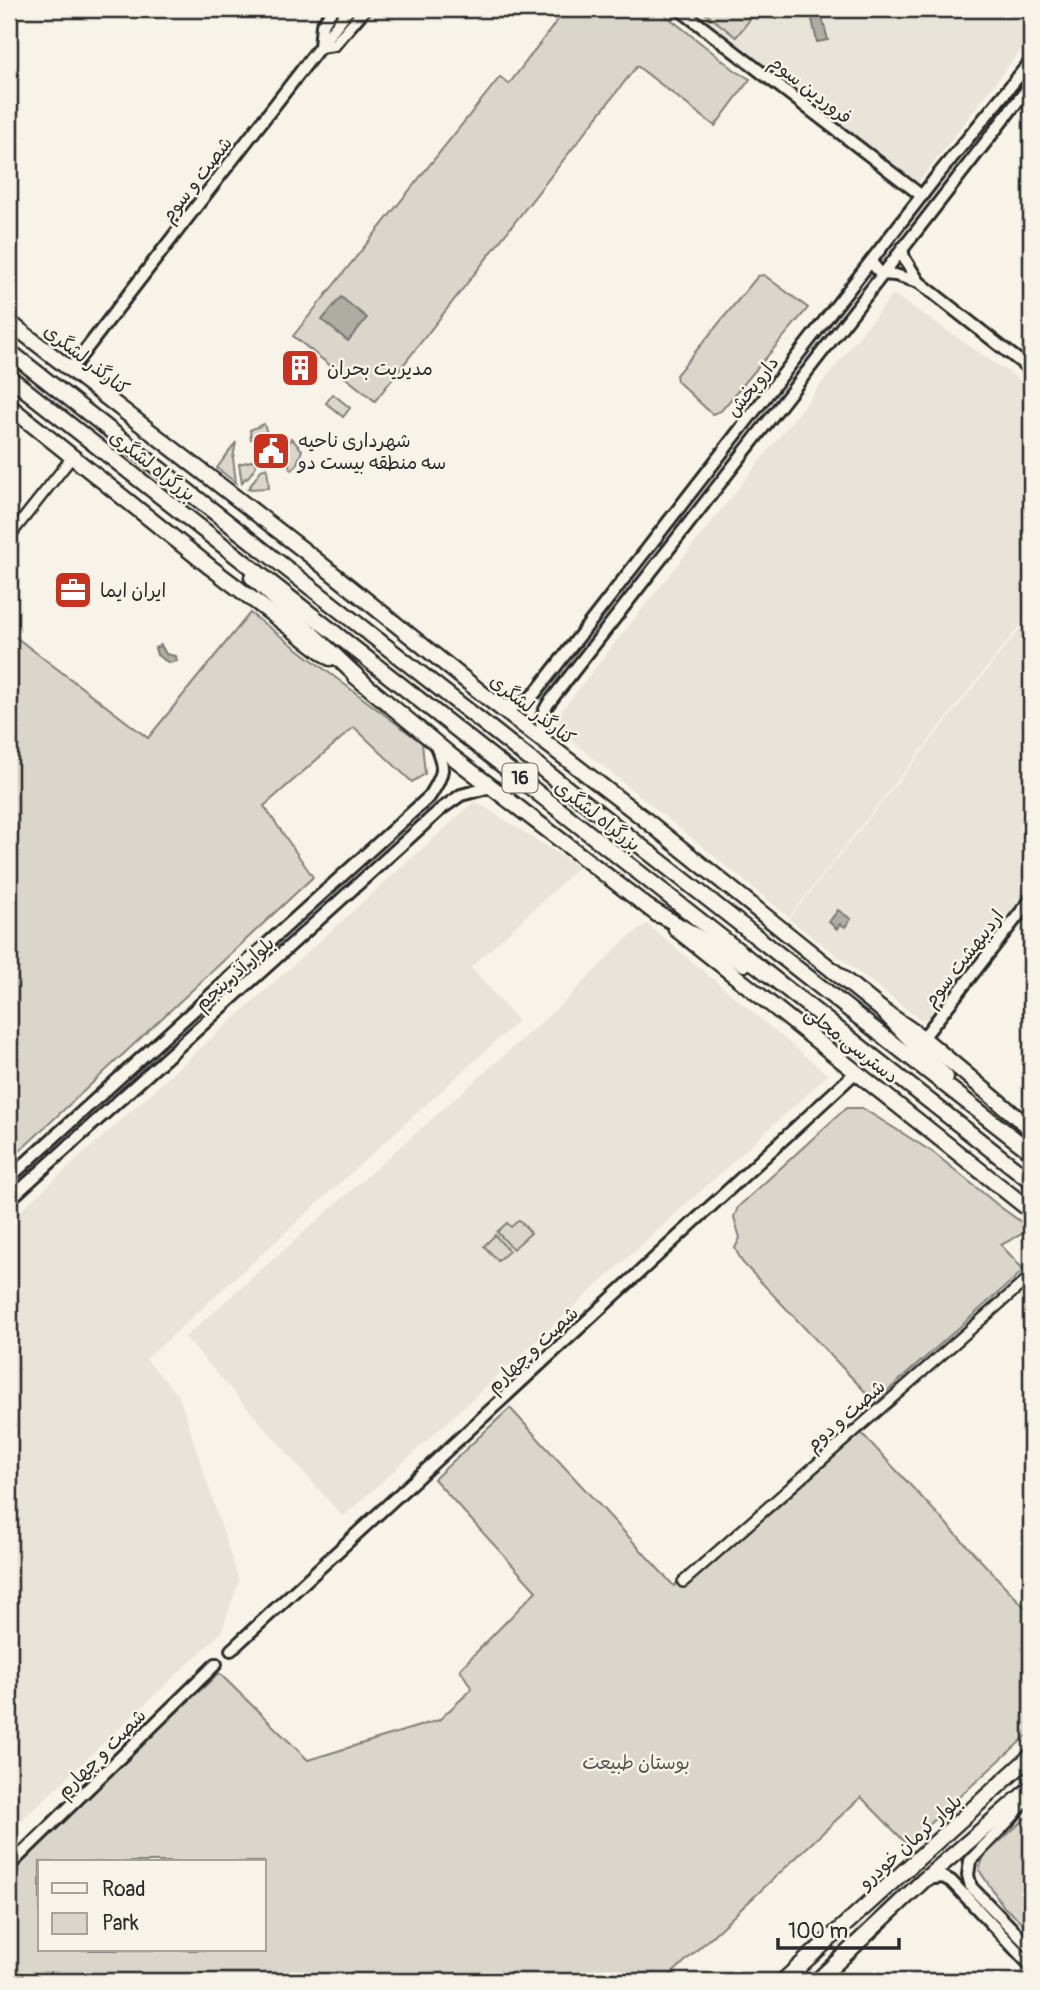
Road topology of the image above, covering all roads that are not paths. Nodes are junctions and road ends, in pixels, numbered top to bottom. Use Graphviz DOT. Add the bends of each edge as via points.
graph roads {
  1 [pos="333,9"];
  2 [pos="349,9"];
  3 [pos="365,9"];
  4 [pos="679,9"];
  5 [pos="320,47"];
  6 [pos="1031,61"];
  7 [pos="1031,85"];
  8 [pos="922,196"];
  9 [pos="902,248"];
  10 [pos="871,262"];
  11 [pos="881,274"];
  12 [pos="919,282"];
  13 [pos="9,322"];
  14 [pos="9,351"];
  15 [pos="70,370"];
  16 [pos="1031,370"];
  17 [pos="9,377"];
  18 [pos="9,406"];
  19 [pos="73,456"];
  20 [pos="212,536"];
  21 [pos="9,537"];
  22 [pos="364,683"];
  23 [pos="536,692"];
  24 [pos="489,699"];
  25 [pos="548,704"];
  26 [pos="435,744"];
  27 [pos="550,747"];
  28 [pos="491,787"];
  29 [pos="1031,899"];
  30 [pos="649,908"];
  31 [pos="805,1002"];
  32 [pos="882,1010"];
  33 [pos="923,1038"];
  34 [pos="856,1072"];
  35 [pos="989,1120"];
  36 [pos="1031,1129"];
  37 [pos="1031,1152"];
  38 [pos="9,1178"];
  39 [pos="1031,1181"];
  40 [pos="9,1200"];
  41 [pos="1031,1211"];
  42 [pos="1031,1276"];
  43 [pos="683,1582"];
  44 [pos="231,1650"];
  45 [pos="216,1664"];
  46 [pos="1031,1756"];
  47 [pos="1031,1788"];
  48 [pos="1031,1793"];
  49 [pos="9,1866"];
  50 [pos="924,1880"];
  51 [pos="1031,1948"];
  52 [pos="1031,1966"];
  53 [pos="783,1981"];
  54 [pos="817,1981"];
  1 -- 5 [label="street" via="322,25"];
  2 -- 5 [label="street, شصت و سوم"];
  3 -- 5 [label="street" via="334,45"];
  4 -- 8 [label="street, فروردین سوم"];
  5 -- 15 [label="street, شصت و سوم"];
  6 -- 8 [label="street, داروپخش"];
  7 -- 9 [label="street, داروپخش"];
  8 -- 10 [label="street, داروپخش"];
  9 -- 11 [label="street, داروپخش"];
  9 -- 12 [label="street"];
  10 -- 11 [label="street"];
  10 -- 23 [label="street, داروپخش"];
  11 -- 12 [label="street"];
  11 -- 25 [label="street, داروپخش"];
  12 -- 16 [label="street"];
  13 -- 15 [label="main road, کنارگذر لشگری"];
  14 -- 35 [label="main road, بزرگراه لشگری / 16"];
  15 -- 24 [label="main road, کنارگذر لشگری"];
  17 -- 20 [label="main road, بزرگراه لشگری / 16"];
  18 -- 19 [label="main road"];
  19 -- 21 [label="street"];
  19 -- 22 [label="main road" via="210,568"];
  20 -- 22 [label="main road"];
  20 -- 31 [label="main road, بزرگراه لشگری / 16"];
  22 -- 26 [label="main road"];
  23 -- 24 [label="street, داروپخش" via="514,706"];
  23 -- 25 [label="street" via="541,703"];
  24 -- 27 [label="main road, کنارگذر لشگری"];
  25 -- 27 [label="street" via="540,726"];
  26 -- 28 [label="main road"];
  26 -- 38 [label="street, بلوار آذر پنجم" via="444,765 430,796"];
  27 -- 32 [label="main road, کنارگذر لشگری"];
  28 -- 30 [label="main road"];
  28 -- 40 [label="street, بلوار آذر پنجم" via="461,795 441,809"];
  29 -- 33 [label="street, اردیبهشت سوم"];
  30 -- 31 [label="main road"];
  30 -- 34 [label="main road, دسترسی محلی"];
  31 -- 39 [label="main road, بزرگراه لشگری / 16"];
  32 -- 33 [label="main road, کنارگذر لشگری"];
  32 -- 35 [label="main road"];
  33 -- 36 [label="main road, کنارگذر لشگری"];
  34 -- 41 [label="main road, دسترسی محلی"];
  34 -- 44 [label="street, شصت و چهارم"];
  35 -- 37 [label="main road, بزرگراه لشگری / 16"];
  42 -- 43 [label="street, شصت و دوم"];
  45 -- 49 [label="street, شصت و چهارم"];
  46 -- 53 [label="main road, بلوار کرمان خودرو"];
  47 -- 50 [label="main road, بلوار کرمان خودرو"];
  48 -- 51 [label="street" via="970,1861 968,1875 971,1887"];
  50 -- 52 [label="street" via="943,1877 951,1881"];
  50 -- 54 [label="main road, بلوار کرمان خودرو"];
}
